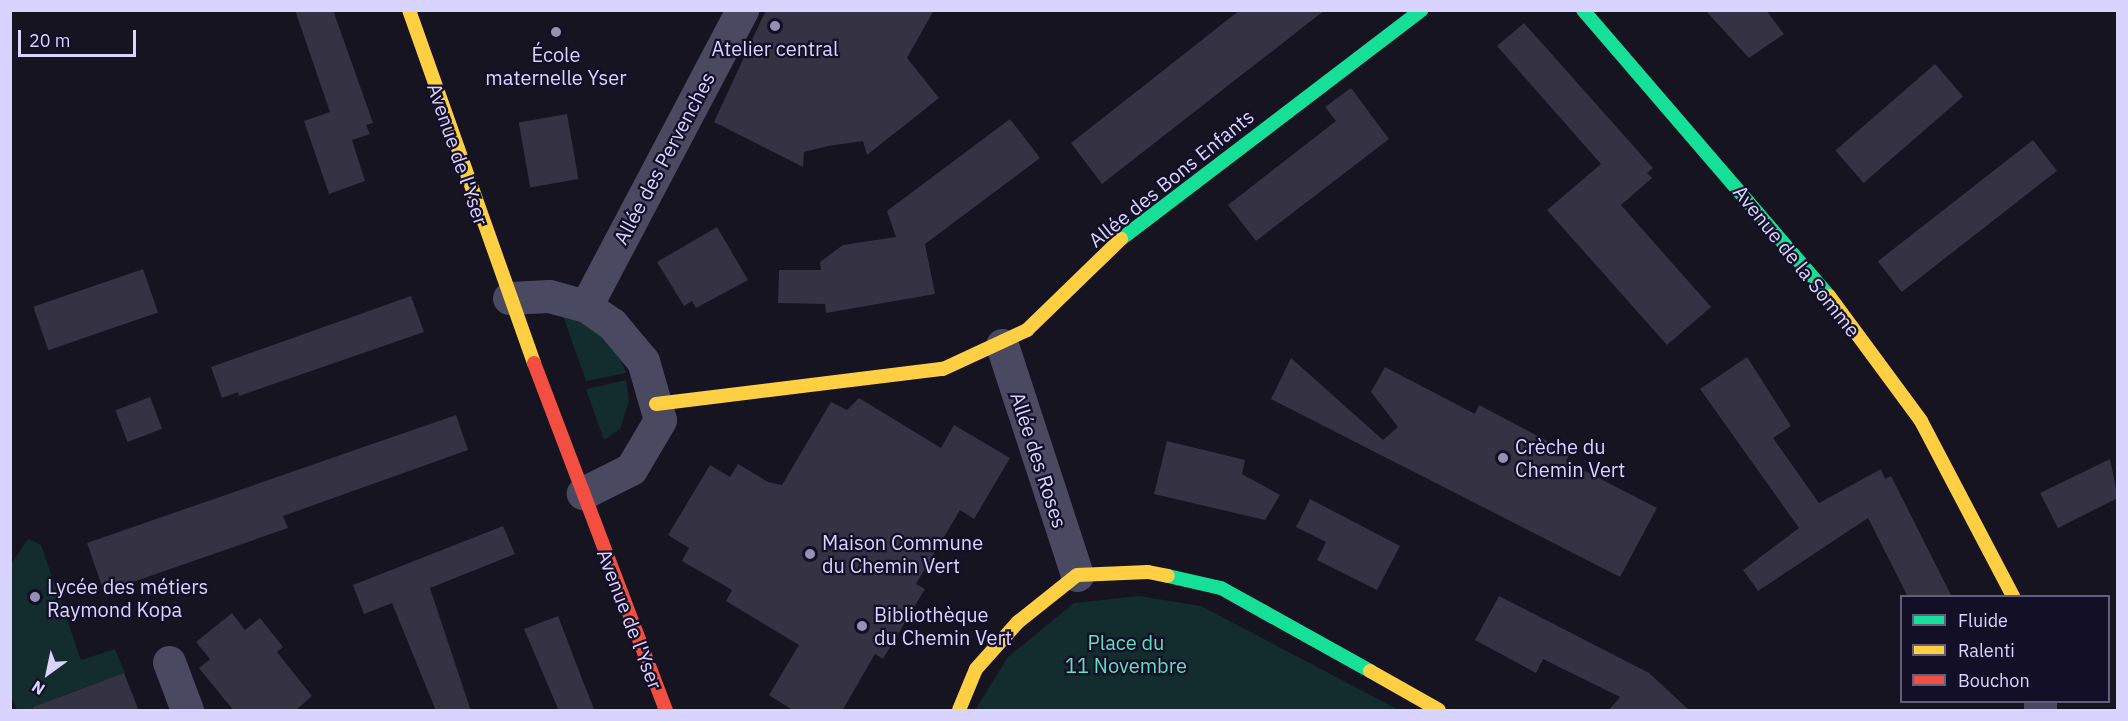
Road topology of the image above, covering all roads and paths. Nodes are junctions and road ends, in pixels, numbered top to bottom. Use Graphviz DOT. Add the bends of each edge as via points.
graph roads {
  1 [pos="409,10"];
  2 [pos="742,10"];
  3 [pos="1422,10"];
  4 [pos="1583,10"];
  5 [pos="510,298"];
  6 [pos="586,306"];
  7 [pos="1002,345"];
  8 [pos="656,404"];
  9 [pos="583,493"];
  10 [pos="1077,575"];
  11 [pos="2012,595"];
  12 [pos="169,662"];
  13 [pos="187,711"];
  14 [pos="666,711"];
  15 [pos="960,711"];
  16 [pos="1439,711"];
  1 -- 5 [label="street, Avenue de l'Yser"];
  2 -- 6 [label="street, Allée des Pervenches"];
  3 -- 7 [label="street, Allée des Bons Enfants" via="1122,238 1027,330"];
  4 -- 11 [label="street, Avenue de la Somme" via="1819,282 1921,421"];
  5 -- 6 [label="street" via="549,296"];
  5 -- 9 [label="street, Avenue de l'Yser"];
  6 -- 8 [label="street" via="612,324 643,361"];
  7 -- 8 [label="street, Allée des Bons Enfants" via="943,369"];
  7 -- 10 [label="street, Allée des Roses"];
  8 -- 9 [label="street" via="660,420 631,469"];
  9 -- 14 [label="street, Avenue de l'Yser"];
  10 -- 15 [label="street" via="1018,622 975,669"];
  10 -- 16 [label="street" via="1148,572 1221,588"];
  12 -- 13 [label="street"];
}
